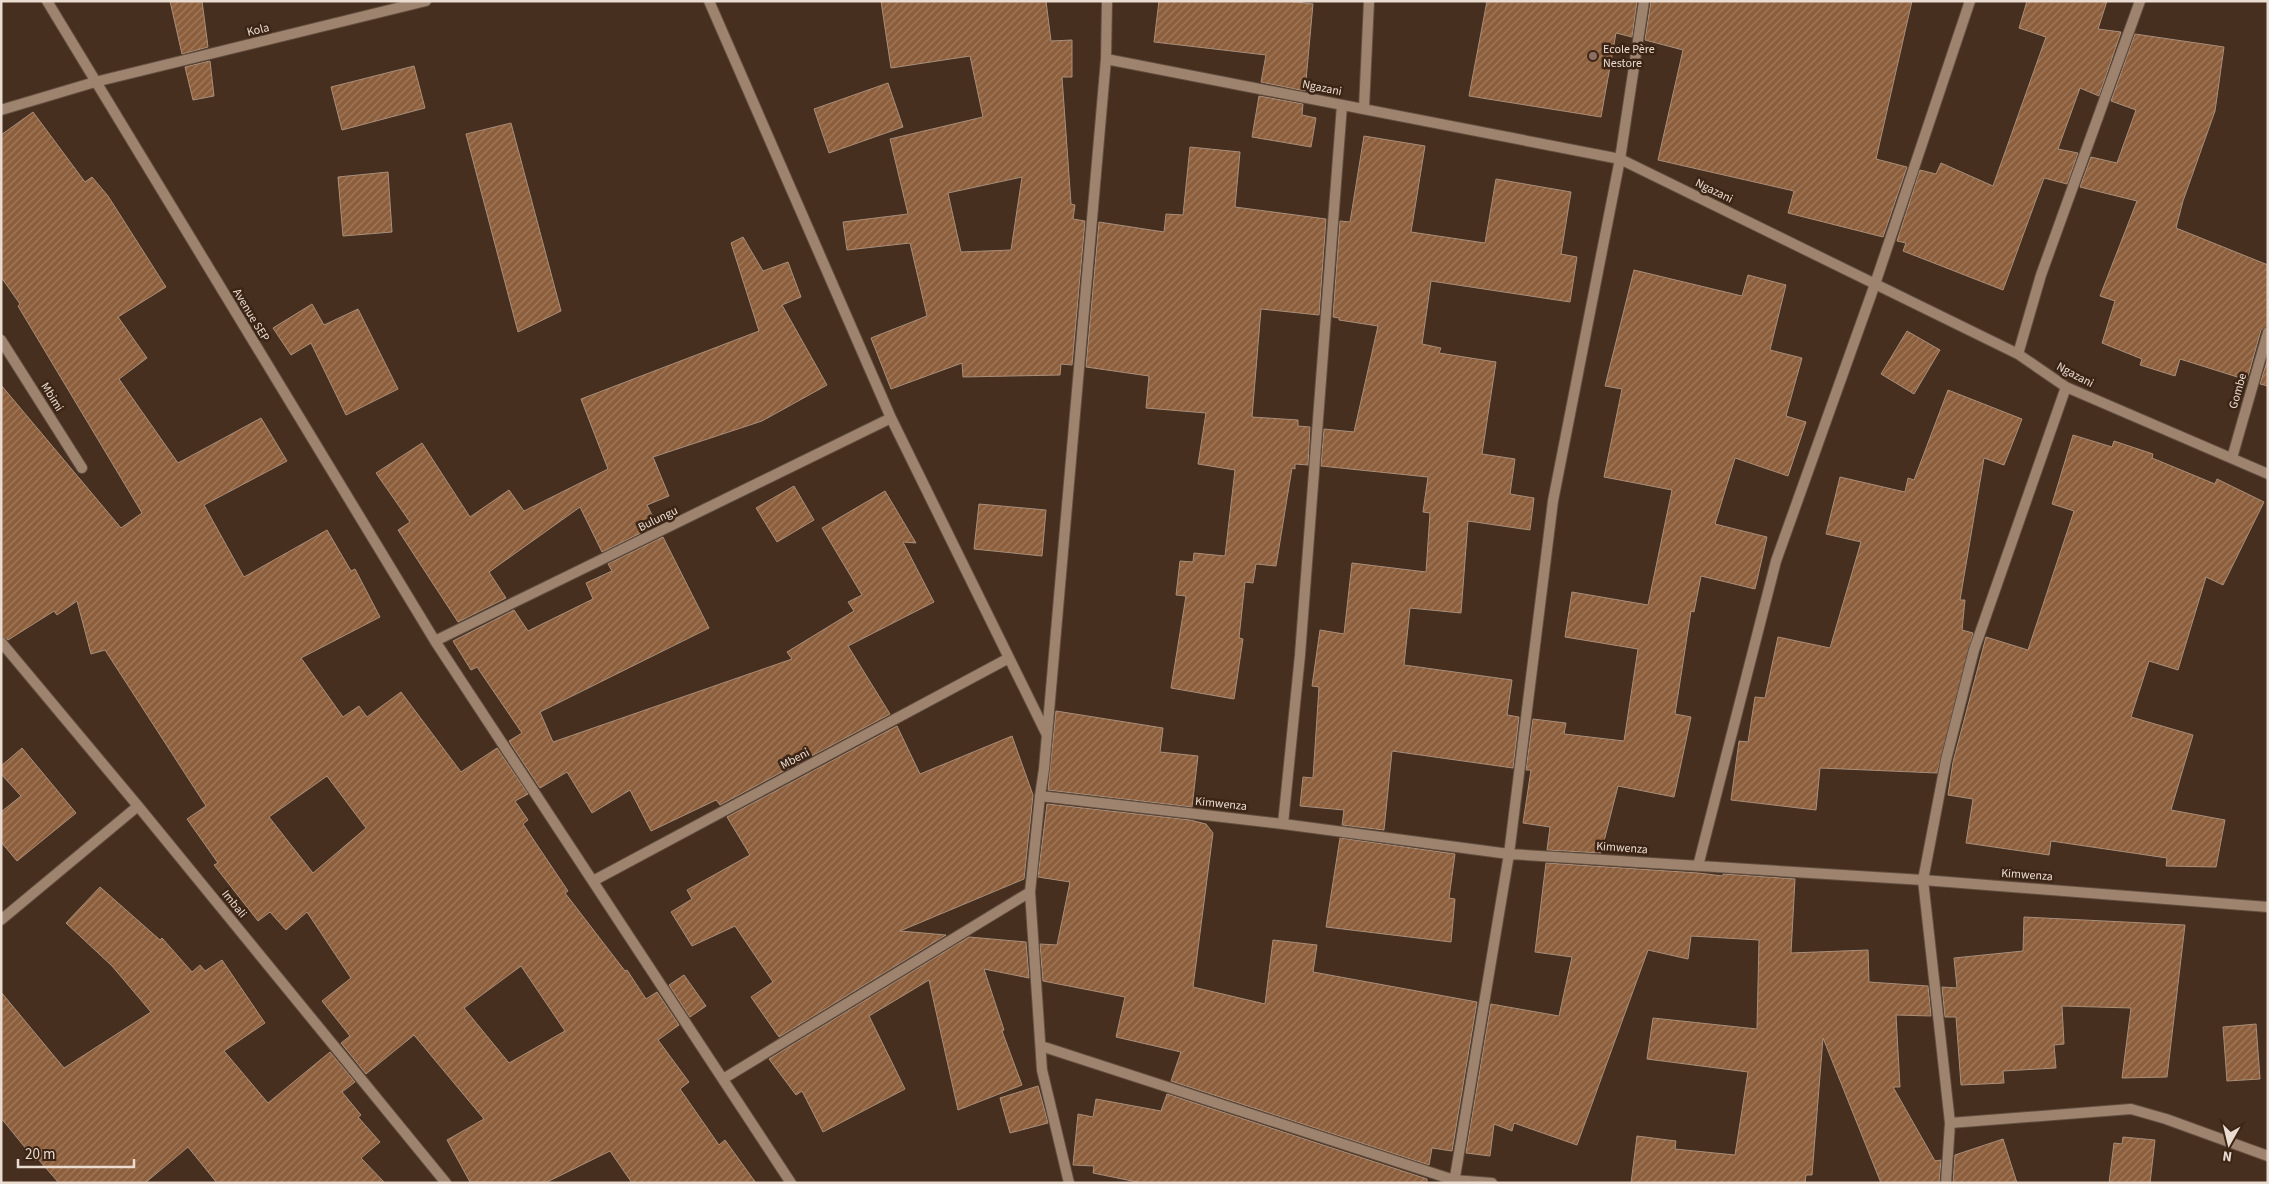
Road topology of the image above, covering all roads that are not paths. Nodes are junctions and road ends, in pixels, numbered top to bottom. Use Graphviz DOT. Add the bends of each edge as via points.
graph roads {
  1 [pos="47,1"];
  2 [pos="426,1"];
  3 [pos="709,1"];
  4 [pos="1107,1"];
  5 [pos="1369,1"];
  6 [pos="1644,1"];
  7 [pos="1970,1"];
  8 [pos="2140,1"];
  9 [pos="1106,59"];
  10 [pos="95,82"];
  11 [pos="1342,105"];
  12 [pos="1364,108"];
  13 [pos="1,110"];
  14 [pos="1620,159"];
  15 [pos="1875,284"];
  16 [pos="2268,332"];
  17 [pos="1,340"];
  18 [pos="2018,354"];
  19 [pos="2066,387"];
  20 [pos="891,418"];
  21 [pos="2232,458"];
  22 [pos="82,468"];
  23 [pos="2268,474"];
  24 [pos="1,642"];
  25 [pos="436,642"];
  26 [pos="1009,658"];
  27 [pos="1047,734"];
  28 [pos="1040,796"];
  29 [pos="138,806"];
  30 [pos="1283,824"];
  31 [pos="1509,854"];
  32 [pos="1698,866"];
  33 [pos="1923,880"];
  34 [pos="593,882"];
  35 [pos="1030,892"];
  36 [pos="2268,906"];
  37 [pos="1,920"];
  38 [pos="1041,1046"];
  39 [pos="723,1079"];
  40 [pos="1950,1123"];
  41 [pos="2268,1156"];
  42 [pos="1454,1182"];
  43 [pos="446,1183"];
  44 [pos="791,1183"];
  45 [pos="1069,1183"];
  46 [pos="1492,1183"];
  47 [pos="1946,1183"];
  1 -- 10 [label="street, Avenue SEP"];
  2 -- 10 [label="street, Kola"];
  3 -- 20 [label="street"];
  4 -- 9 [label="street"];
  5 -- 12 [label="street"];
  6 -- 14 [label="street"];
  7 -- 15 [label="street"];
  8 -- 18 [label="street" via="2041,275"];
  9 -- 11 [label="street, Ngazani"];
  9 -- 27 [label="street"];
  10 -- 13 [label="street, Kola"];
  10 -- 25 [label="street, Avenue SEP"];
  11 -- 12 [label="street, Ngazani"];
  11 -- 30 [label="street" via="1300,655"];
  12 -- 14 [label="street, Ngazani"];
  14 -- 15 [label="street, Ngazani"];
  14 -- 31 [label="street" via="1552,501"];
  15 -- 18 [label="street, Ngazani"];
  15 -- 32 [label="street" via="1776,561"];
  16 -- 21 [label="street, Gombe"];
  17 -- 22 [label="street, Mbimi"];
  18 -- 19 [label="street, Ngazani"];
  19 -- 21 [label="street, Ngazani"];
  19 -- 33 [label="street" via="1974,650 1946,760"];
  20 -- 25 [label="street, Bulungu"];
  20 -- 26 [label="street"];
  21 -- 23 [label="street, Ngazani"];
  24 -- 29 [label="street, Imbali"];
  25 -- 34 [label="street, Avenue SEP"];
  26 -- 27 [label="street"];
  26 -- 34 [label="street, Mbeni"];
  27 -- 28 [label="street"];
  28 -- 30 [label="street, Kimwenza"];
  28 -- 35 [label="street"];
  29 -- 37 [label="street"];
  29 -- 43 [label="street, Imbali"];
  30 -- 31 [label="street, Kimwenza"];
  31 -- 32 [label="street, Kimwenza"];
  31 -- 42 [label="street"];
  32 -- 33 [label="street, Kimwenza"];
  33 -- 36 [label="street, Kimwenza"];
  33 -- 40 [label="street"];
  34 -- 39 [label="street, Avenue SEP"];
  35 -- 38 [label="street"];
  35 -- 39 [label="street"];
  38 -- 42 [label="street"];
  38 -- 45 [label="street" via="1042,1070"];
  39 -- 44 [label="street, Avenue SEP"];
  40 -- 41 [label="street" via="2132,1109"];
  40 -- 47 [label="street"];
  42 -- 46 [label="street"];
}
